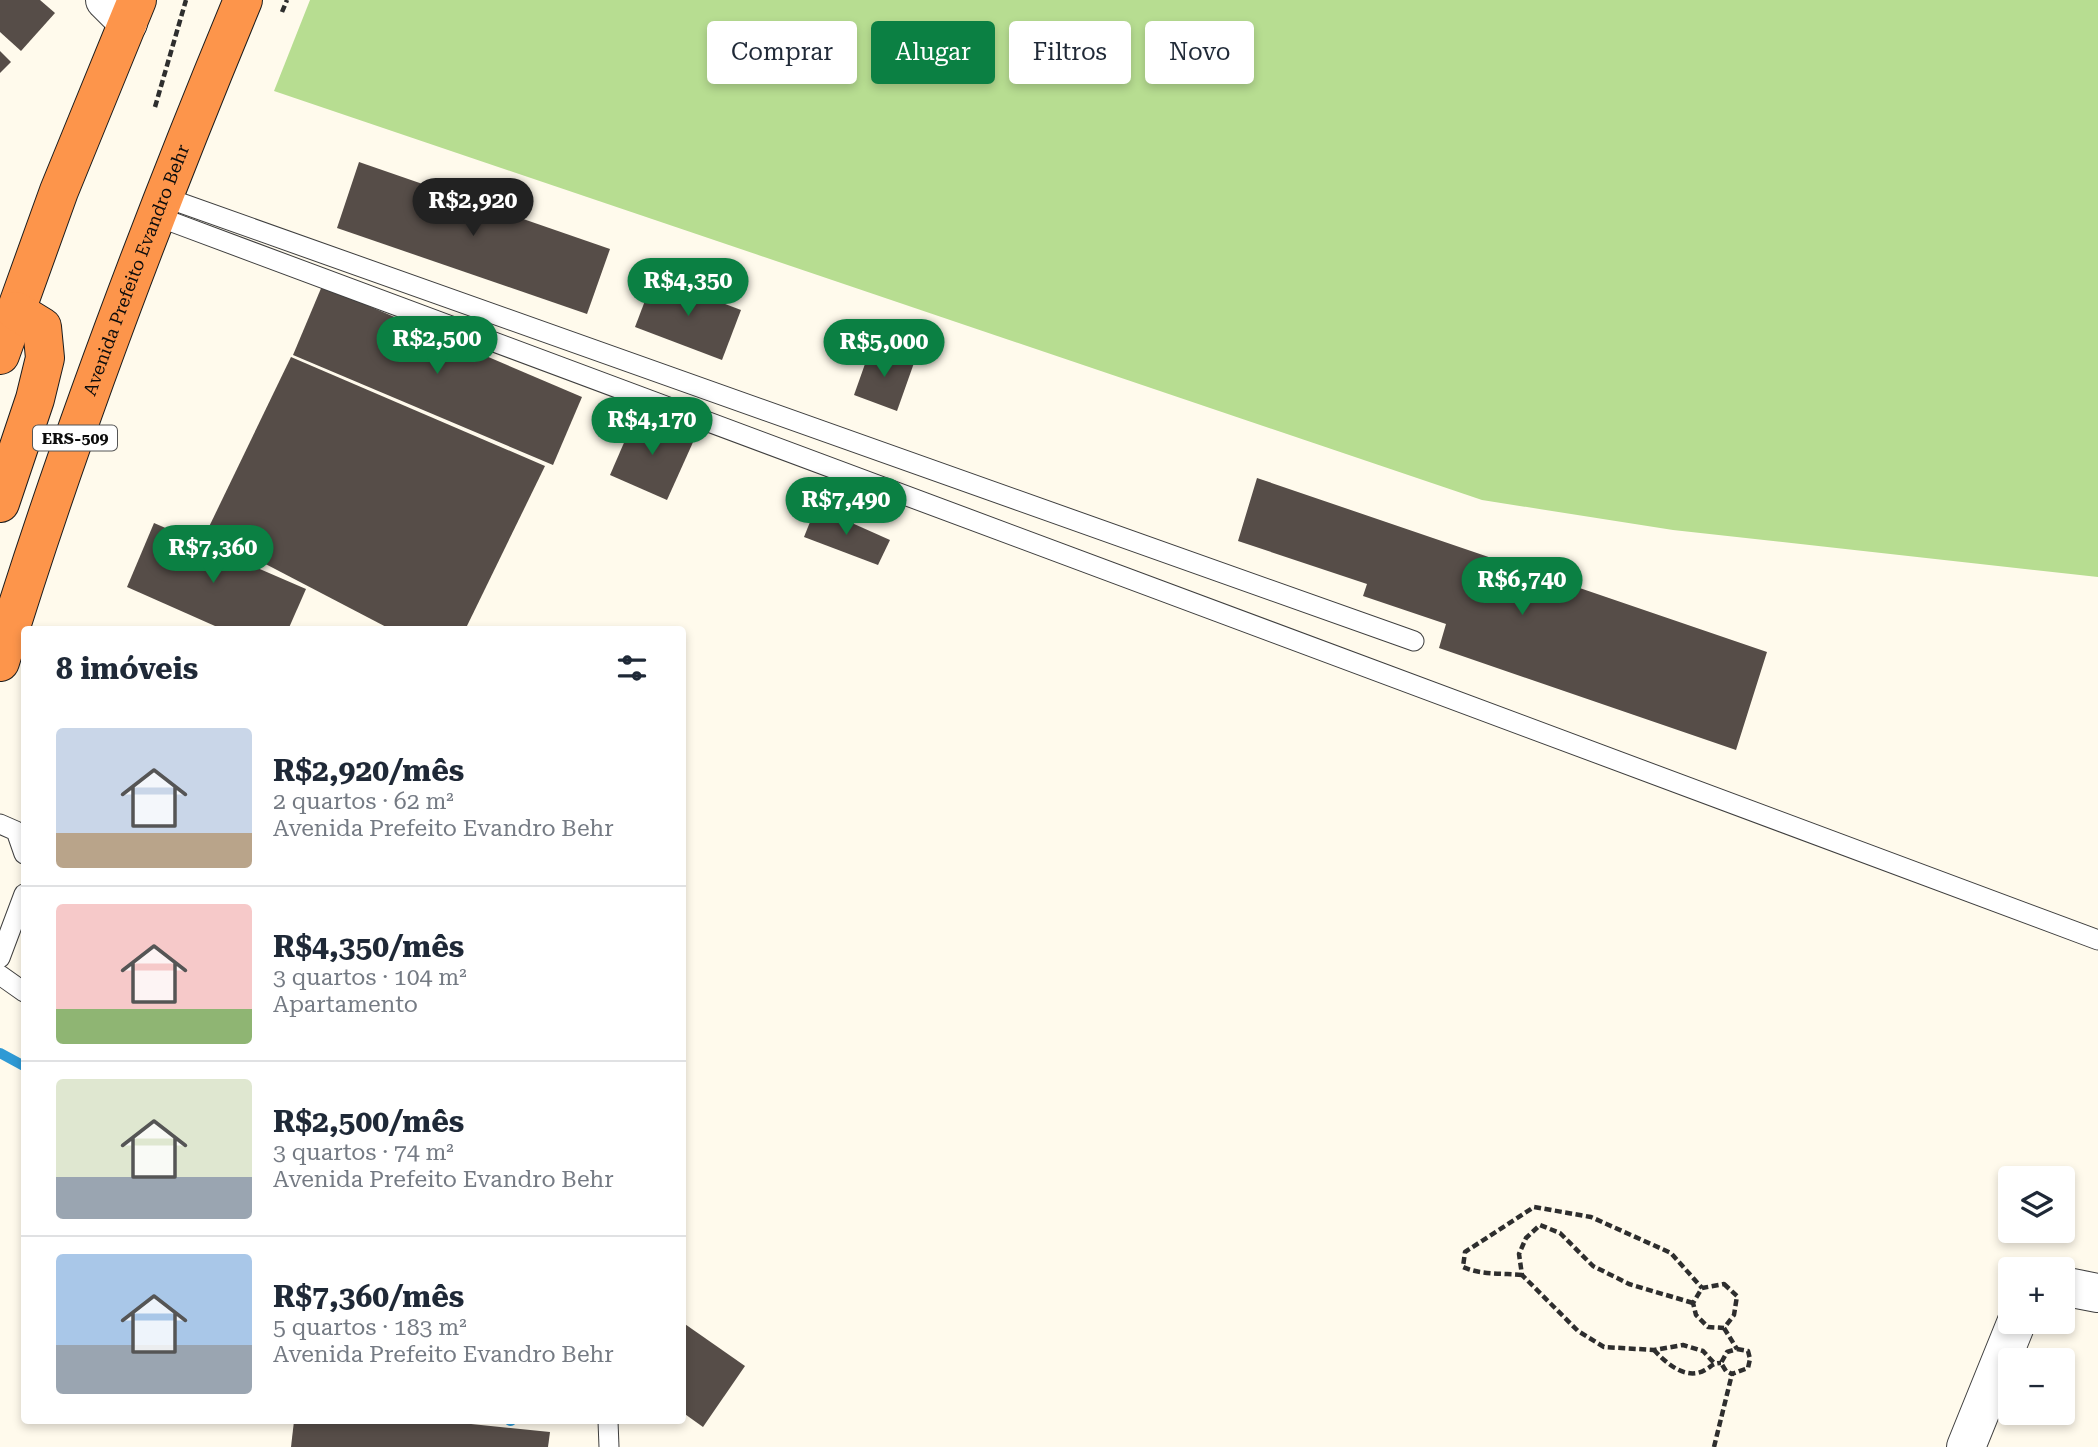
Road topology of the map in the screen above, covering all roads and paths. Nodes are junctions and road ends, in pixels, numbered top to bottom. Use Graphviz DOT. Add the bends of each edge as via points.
graph roads {
  1 [pos="243,0"];
  2 [pos="123,8"];
  3 [pos="160,206"];
  4 [pos="16,311"];
  5 [pos="0,355"];
  6 [pos="0,503"];
  7 [pos="1414,641"];
  8 [pos="0,662"];
  9 [pos="0,824"];
  10 [pos="21,845"];
  11 [pos="21,902"];
  12 [pos="2098,940"];
  13 [pos="0,958"];
  14 [pos="0,975"];
  15 [pos="21,990"];
  16 [pos="1522,1275"];
  17 [pos="1702,1288"];
  18 [pos="2075,1289"];
  19 [pos="2098,1293"];
  20 [pos="1693,1303"];
  21 [pos="1724,1328"];
  22 [pos="2012,1334"];
  23 [pos="1737,1349"];
  24 [pos="1654,1350"];
  25 [pos="1714,1363"];
  26 [pos="1721,1363"];
  27 [pos="1732,1374"];
  28 [pos="608,1424"];
  29 [pos="609,1447"];
  30 [pos="1714,1447"];
  31 [pos="1966,1447"];
  1 -- 3 [label="highway, Avenida Prefeito Evandro Behr / ERS-509"];
  2 -- 4 [label="highway"];
  3 -- 7 [label="lane"];
  3 -- 8 [label="highway, Avenida Prefeito Evandro Behr / ERS-509" via="24,582"];
  3 -- 12 [label="lane"];
  4 -- 5 [label="highway"];
  4 -- 6 [label="highway" via="41,327 45,358"];
  9 -- 10 [label="lane" via="16,831"];
  11 -- 13 [label="lane"];
  14 -- 15 [label="lane"];
  16 -- 17 [label="path" via="1476,1273 1463,1267 1465,1252 1534,1207 1591,1217 1671,1253"];
  16 -- 20 [label="path" via="1519,1254 1526,1238 1540,1225 1560,1233 1593,1266 1629,1284"];
  16 -- 24 [label="path" via="1578,1331 1604,1347"];
  17 -- 20 [label="path"];
  17 -- 21 [label="path" via="1724,1284 1737,1296 1734,1315"];
  18 -- 19 [label="street"];
  20 -- 21 [label="path" via="1696,1315 1708,1327"];
  21 -- 23 [label="path"];
  22 -- 31 [label="street"];
  23 -- 26 [label="path" via="1727,1352"];
  23 -- 27 [label="path" via="1748,1352 1750,1359 1748,1368"];
  24 -- 25 [label="path" via="1683,1345 1703,1351"];
  24 -- 25 [label="path" via="1683,1372 1703,1372"];
  25 -- 26 [label="path"];
  26 -- 27 [label="path"];
  27 -- 30 [label="path"];
  28 -- 29 [label="lane"];
}
